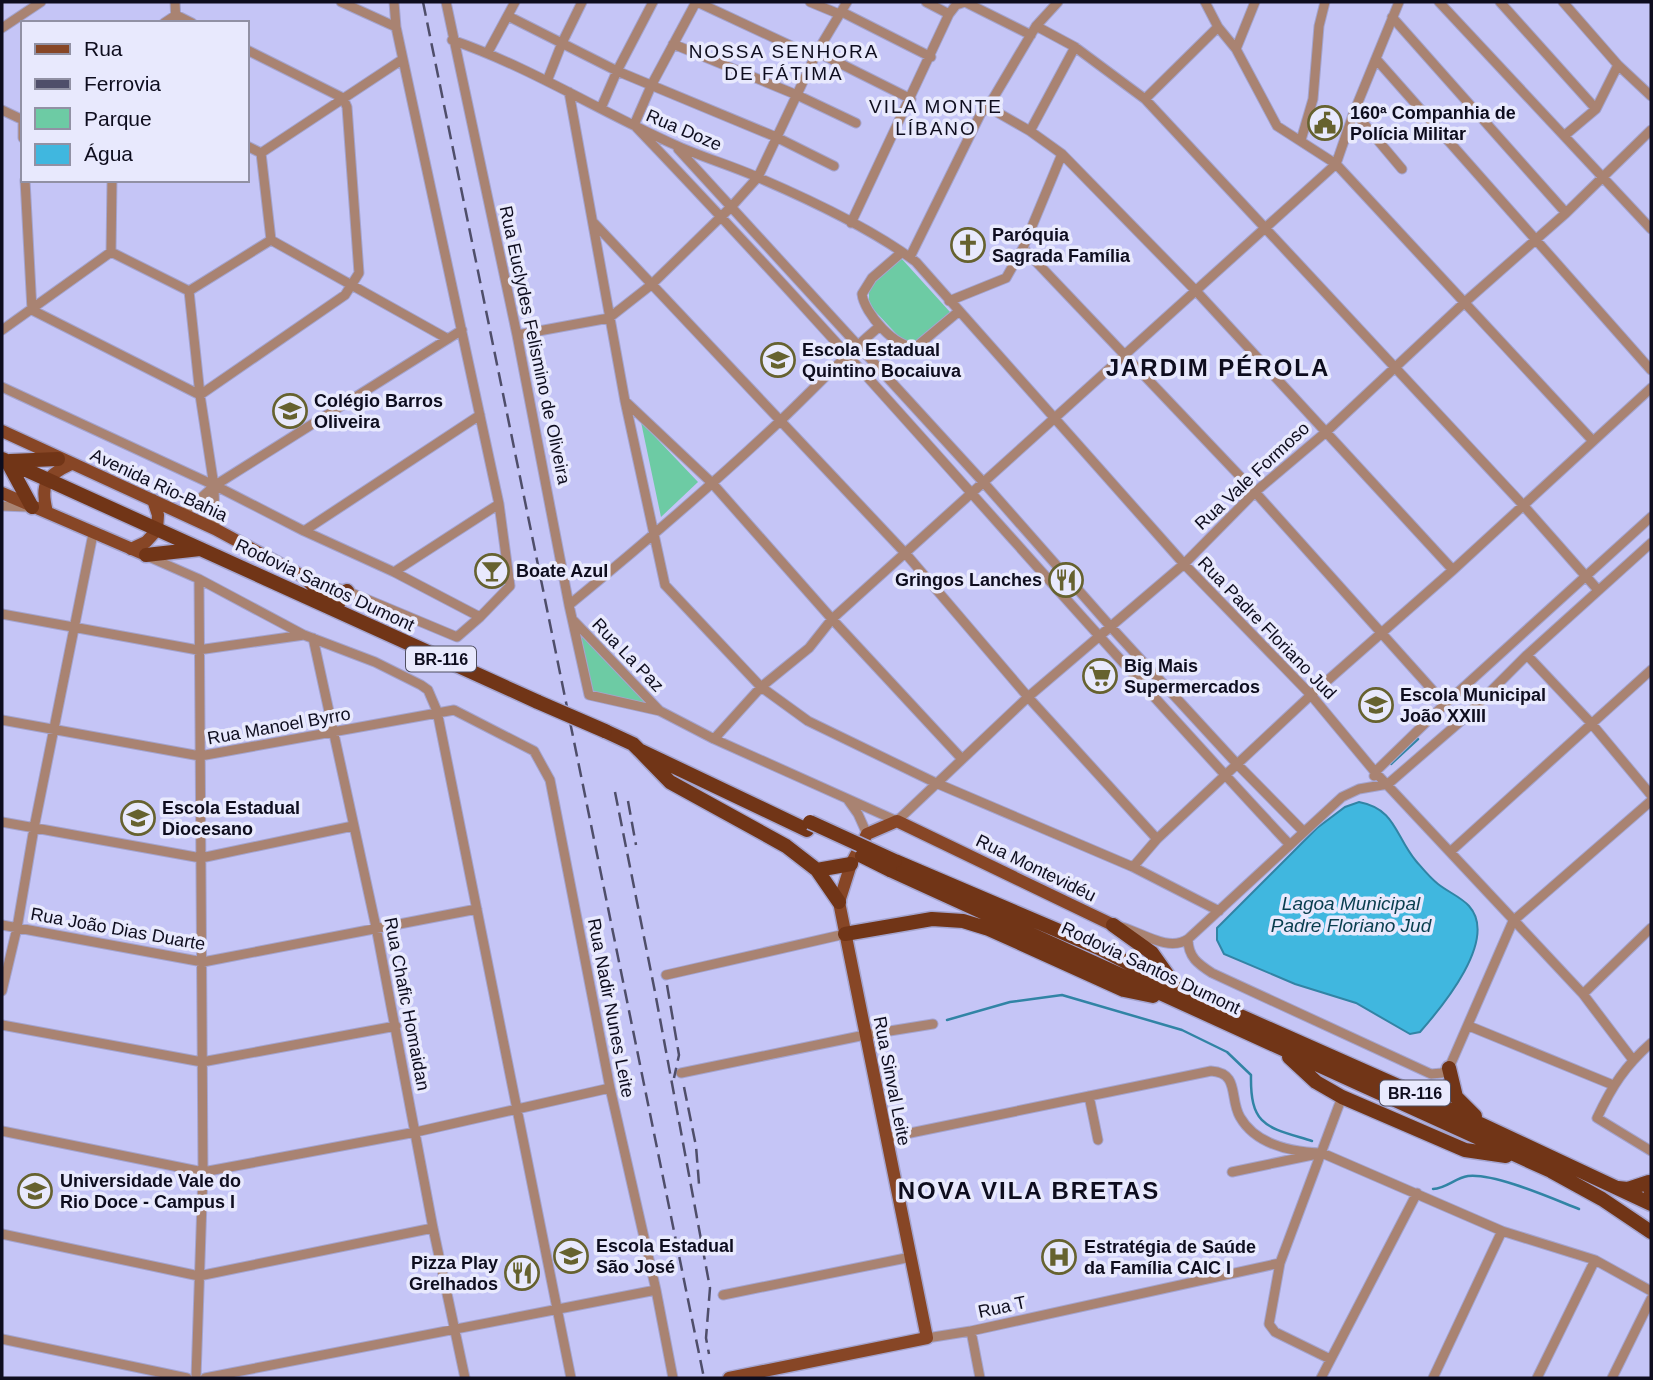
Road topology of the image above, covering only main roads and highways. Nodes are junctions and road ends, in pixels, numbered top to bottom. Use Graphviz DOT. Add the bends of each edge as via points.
graph roads {
  1 [pos="2,431"];
  2 [pos="4,460"];
  3 [pos="65,461"];
  4 [pos="48,481"];
  5 [pos="2,493"];
  6 [pos="153,500"];
  7 [pos="32,507"];
  8 [pos="47,512"];
  9 [pos="157,530"];
  10 [pos="131,549"];
  11 [pos="201,549"];
  12 [pos="146,555"];
  13 [pos="306,578"];
  14 [pos="347,591"];
  15 [pos="339,611"];
  16 [pos="636,747"];
  17 [pos="897,821"];
  18 [pos="867,834"];
  19 [pos="851,864"];
  20 [pos="893,865"];
  21 [pos="817,870"];
  22 [pos="839,902"];
  23 [pos="1113,925"];
  24 [pos="845,934"];
  25 [pos="1099,948"];
  26 [pos="1179,995"];
  27 [pos="1276,1047"];
  28 [pos="1450,1068"];
  29 [pos="1493,1130"];
  30 [pos="1525,1158"];
  31 [pos="1650,1185"];
  32 [pos="1617,1188"];
  33 [pos="1651,1204"];
  34 [pos="1651,1232"];
  35 [pos="927,1338"];
  36 [pos="729,1378"];
  1 -- 3 [label="main road, Avenida Rio-Bahia"];
  2 -- 3 [label="highway"];
  2 -- 4 [label="highway, Rodovia Santos Dumont / BR-116"];
  2 -- 7 [label="highway"];
  3 -- 4 [label="main road"];
  3 -- 6 [label="main road, Avenida Rio-Bahia"];
  4 -- 8 [label="main road" via="43,494"];
  4 -- 9 [label="highway, Rodovia Santos Dumont / BR-116"];
  5 -- 7 [label="main road"];
  6 -- 9 [label="main road"];
  6 -- 13 [label="main road, Avenida Rio-Bahia"];
  7 -- 8 [label="main road"];
  8 -- 10 [label="main road"];
  9 -- 10 [label="main road"];
  9 -- 11 [label="highway, Rodovia Santos Dumont / BR-116"];
  10 -- 12 [label="main road"];
  11 -- 12 [label="highway"];
  11 -- 15 [label="highway, Rodovia Santos Dumont / BR-116"];
  13 -- 15 [label="highway"];
  14 -- 15 [label="highway"];
  15 -- 16 [label="highway, Rodovia Santos Dumont / BR-116, bridge"];
  16 -- 20 [label="highway, Rodovia Santos Dumont / BR-116, bridge" via="640,742"];
  16 -- 21 [label="highway" via="670,782 786,846"];
  17 -- 18 [label="main road, Rua Vale Formoso"];
  17 -- 23 [label="main road, Rua Montevidéu"];
  18 -- 19 [label="main road, Rua Sinval Leite"];
  19 -- 21 [label="highway"];
  19 -- 22 [label="main road, Rua Sinval Leite"];
  20 -- 25 [label="highway, Rodovia Santos Dumont / BR-116"];
  20 -- 26 [label="highway, Rodovia Santos Dumont / BR-116"];
  21 -- 22 [label="highway"];
  22 -- 24 [label="main road, Rua Sinval Leite"];
  23 -- 25 [label="highway" via="1115,943"];
  23 -- 26 [label="highway" via="1152,953"];
  24 -- 26 [label="highway" via="932,919 963,921 1124,990"];
  24 -- 35 [label="main road, Rua Sinval Leite"];
  25 -- 26 [label="highway, Rodovia Santos Dumont / BR-116"];
  26 -- 27 [label="highway, Rodovia Santos Dumont / BR-116"];
  26 -- 29 [label="highway, Rodovia Santos Dumont / BR-116"];
  27 -- 30 [label="highway, Rodovia Santos Dumont / BR-116"];
  27 -- 30 [label="highway" via="1316,1082 1342,1097 1465,1150"];
  28 -- 29 [label="highway" via="1456,1097"];
  29 -- 32 [label="highway, Rodovia Santos Dumont / BR-116"];
  30 -- 34 [label="highway, Rodovia Santos Dumont / BR-116" via="1602,1199"];
  31 -- 32 [label="highway"];
  32 -- 33 [label="highway, Rodovia Santos Dumont / BR-116"];
  35 -- 36 [label="main road, Rua T"];
}
